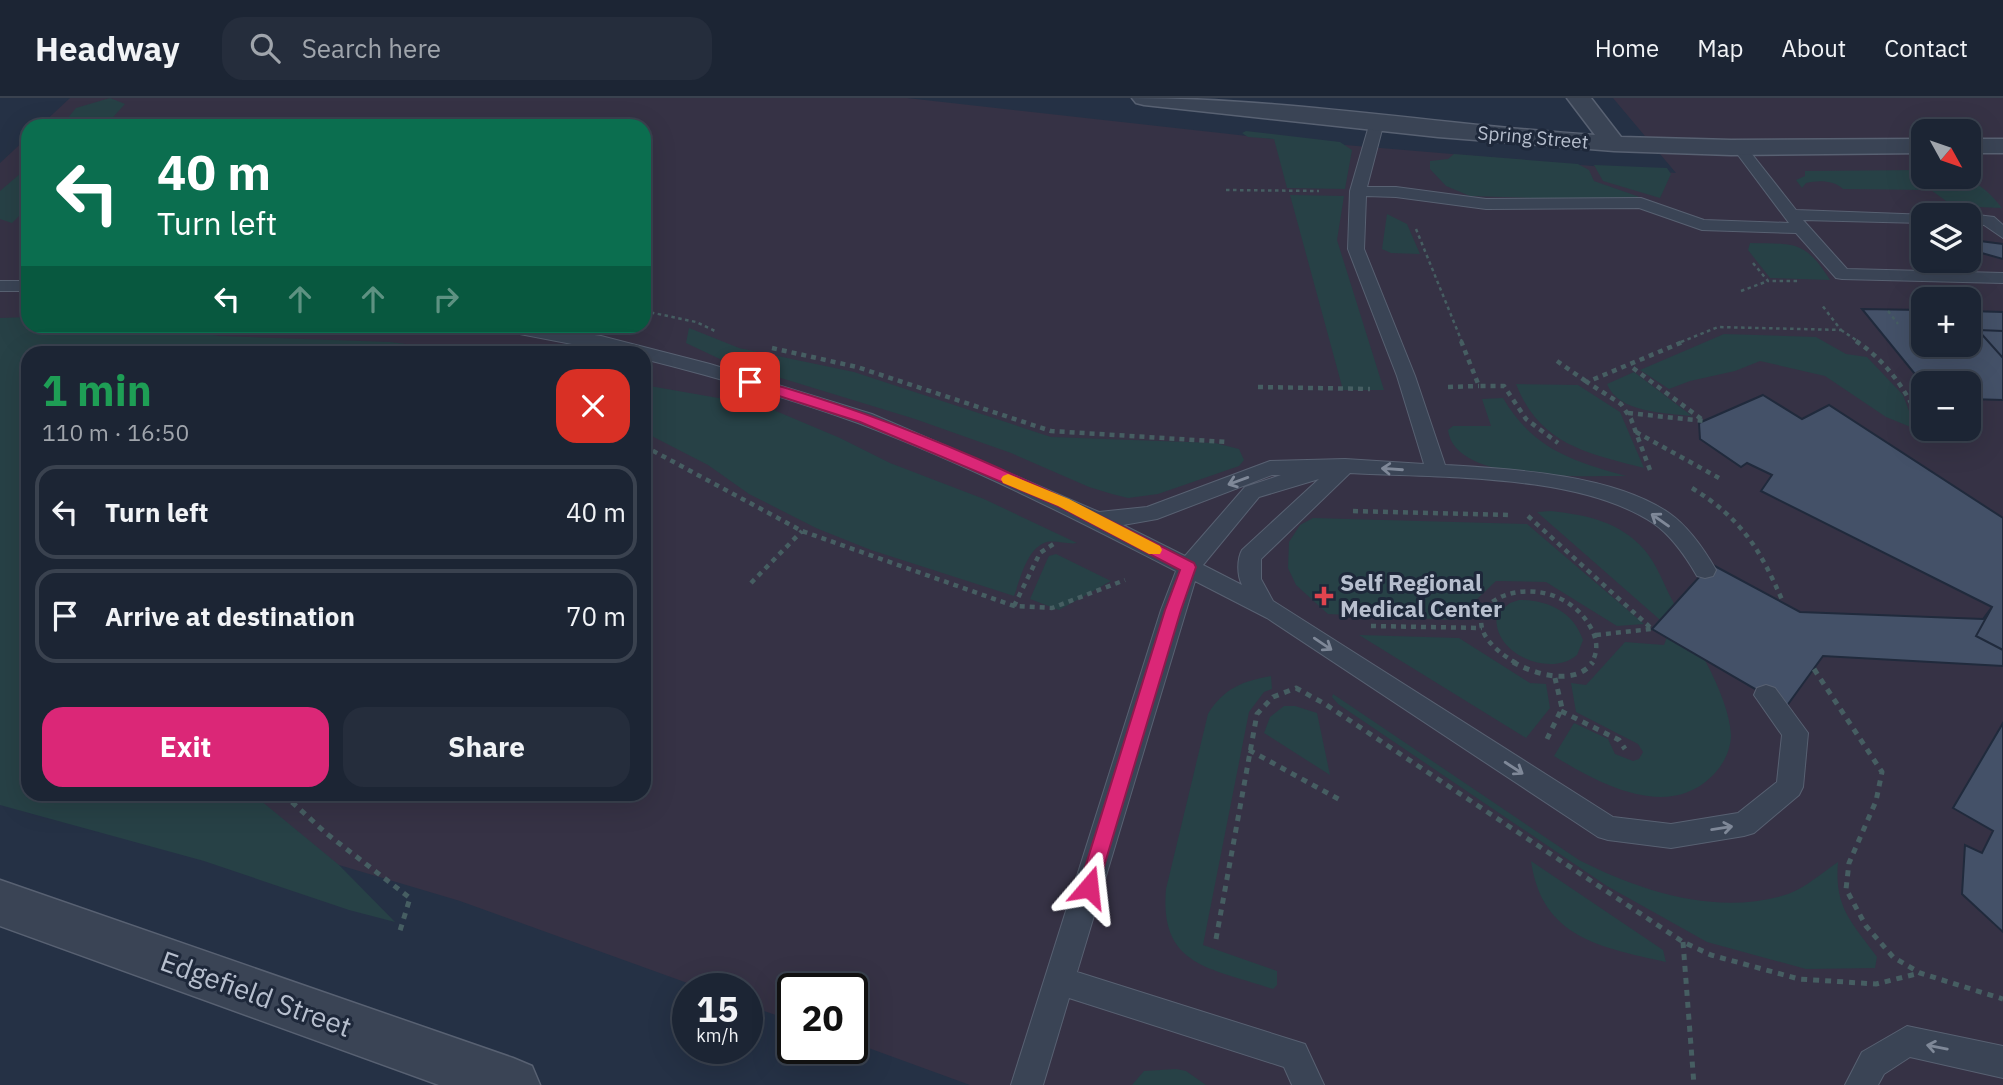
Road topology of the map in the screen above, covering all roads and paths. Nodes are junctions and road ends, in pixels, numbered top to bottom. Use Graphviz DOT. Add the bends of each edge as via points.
graph roads {
  1 [pos="1144,98"];
  2 [pos="1579,98"];
  3 [pos="1377,122"];
  4 [pos="1614,144"];
  5 [pos="1911,146"];
  6 [pos="1981,146"];
  7 [pos="2003,146"];
  8 [pos="1738,147"];
  9 [pos="1226,190"];
  10 [pos="1358,191"];
  11 [pos="1396,192"];
  12 [pos="1911,218"];
  13 [pos="1981,220"];
  14 [pos="1796,222"];
  15 [pos="1702,225"];
  16 [pos="2003,233"];
  17 [pos="2003,278"];
  18 [pos="1768,281"];
  19 [pos="1804,281"];
  20 [pos="0,286"];
  21 [pos="21,286"];
  22 [pos="1741,290"];
  23 [pos="1818,300"];
  24 [pos="651,312"];
  25 [pos="1841,330"];
  26 [pos="547,333"];
  27 [pos="726,336"];
  28 [pos="617,346"];
  29 [pos="763,346"];
  30 [pos="651,355"];
  31 [pos="1556,361"];
  32 [pos="1629,365"];
  33 [pos="1587,382"];
  34 [pos="1911,398"];
  35 [pos="1627,413"];
  36 [pos="1636,432"];
  37 [pos="1229,443"];
  38 [pos="1565,446"];
  39 [pos="651,450"];
  40 [pos="1345,466"];
  41 [pos="1638,468"];
  42 [pos="1306,471"];
  43 [pos="1651,471"];
  44 [pos="1437,472"];
  45 [pos="1659,474"];
  46 [pos="1718,478"];
  47 [pos="1689,487"];
  48 [pos="1348,511"];
  49 [pos="1096,520"];
  50 [pos="802,531"];
  51 [pos="1057,542"];
  52 [pos="1189,567"];
  53 [pos="1705,570"];
  54 [pos="1116,573"];
  55 [pos="751,583"];
  56 [pos="1783,602"];
  57 [pos="1014,606"];
  58 [pos="1265,607"];
  59 [pos="1362,626"];
  60 [pos="1482,628"];
  61 [pos="1596,635"];
  62 [pos="1814,669"];
  63 [pos="1555,678"];
  64 [pos="1766,695"];
  65 [pos="1561,711"];
  66 [pos="1625,749"];
  67 [pos="1249,750"];
  68 [pos="1515,768"];
  69 [pos="292,801"];
  70 [pos="1342,801"];
  71 [pos="0,903"];
  72 [pos="398,934"];
  73 [pos="1216,939"];
  74 [pos="1683,942"];
  75 [pos="1920,973"];
  76 [pos="1060,981"];
  77 [pos="2003,999"];
  78 [pos="2003,1062"];
  79 [pos="1872,1078"];
  80 [pos="513,1085"];
  81 [pos="1027,1085"];
  82 [pos="1308,1085"];
  83 [pos="1694,1085"];
  1 -- 3 [label="street, Spring Street"];
  2 -- 4 [label="street"];
  3 -- 4 [label="street, Spring Street"];
  3 -- 10 [label="lane"];
  4 -- 8 [label="street, Spring Street"];
  5 -- 8 [label="street, Spring Street"];
  6 -- 7 [label="street"];
  8 -- 14 [label="lane"];
  9 -- 10 [label="path"];
  10 -- 11 [label="lane"];
  10 -- 44 [label="lane" via="1356,249 1406,376"];
  11 -- 15 [label="lane" via="1486,204 1641,203"];
  11 -- 38 [label="path" via="1417,232 1479,386 1504,386 1534,427"];
  12 -- 14 [label="lane"];
  13 -- 16 [label="lane"];
  14 -- 15 [label="lane"];
  14 -- 17 [label="lane" via="1842,274"];
  15 -- 18 [label="path" via="1736,243"];
  18 -- 19 [label="path"];
  18 -- 22 [label="path"];
  20 -- 21 [label="lane"];
  23 -- 25 [label="path"];
  24 -- 27 [label="path" via="696,322"];
  25 -- 32 [label="path" via="1718,327"];
  25 -- 34 [label="path" via="1867,348"];
  26 -- 28 [label="lane"];
  29 -- 37 [label="path" via="857,367 1051,431"];
  30 -- 49 [label="lane" via="865,419"];
  31 -- 33 [label="path"];
  32 -- 33 [label="path"];
  32 -- 35 [label="path" via="1703,421"];
  33 -- 35 [label="path"];
  35 -- 36 [label="path"];
  36 -- 43 [label="path"];
  36 -- 46 [label="path"];
  39 -- 50 [label="path"];
  40 -- 42 [label="lane"];
  44 -- 40 [label="lane, one-way"];
  40 -- 58 [label="lane" via="1250,556 1250,579"];
  41 -- 43 [label="path"];
  42 -- 49 [label="lane, one-way" via="1270,468 1149,514"];
  42 -- 52 [label="lane" via="1252,492"];
  43 -- 45 [label="path"];
  53 -- 44 [label="lane, one-way" via="1694,550 1661,518 1621,499 1561,482"];
  47 -- 56 [label="path" via="1737,518 1765,559"];
  48 -- 61 [label="path" via="1528,516 1652,629"];
  49 -- 52 [label="lane"];
  50 -- 55 [label="path"];
  50 -- 57 [label="path"];
  51 -- 57 [label="path" via="1040,552"];
  52 -- 58 [label="lane"];
  52 -- 76 [label="lane"];
  54 -- 57 [label="path" via="1125,579 1052,608"];
  58 -- 68 [label="lane, one-way"];
  59 -- 60 [label="path"];
  60 -- 61 [label="path" via="1488,603 1500,594 1526,591 1555,597 1572,607"];
  60 -- 63 [label="path" via="1502,657"];
  61 -- 63 [label="path" via="1595,660 1586,670"];
  62 -- 75 [label="path" via="1882,772 1876,801 1849,863 1846,889 1866,926 1893,957"];
  63 -- 65 [label="path"];
  68 -- 64 [label="lane, one-way" via="1608,828 1671,836 1744,824 1790,787 1795,733"];
  65 -- 66 [label="path" via="1619,740"];
  65 -- 68 [label="path" via="1547,738"];
  67 -- 70 [label="path"];
  67 -- 73 [label="path"];
  67 -- 74 [label="path" via="1257,714 1273,697 1296,688"];
  69 -- 72 [label="path" via="410,898"];
  71 -- 80 [label="street, Edgefield Street"];
  74 -- 75 [label="path" via="1711,955 1799,979 1877,984"];
  74 -- 83 [label="path"];
  75 -- 77 [label="path"];
  76 -- 81 [label="lane"];
  76 -- 82 [label="lane" via="1294,1055"];
  78 -- 79 [label="lane, one-way" via="1907,1041"];
}
